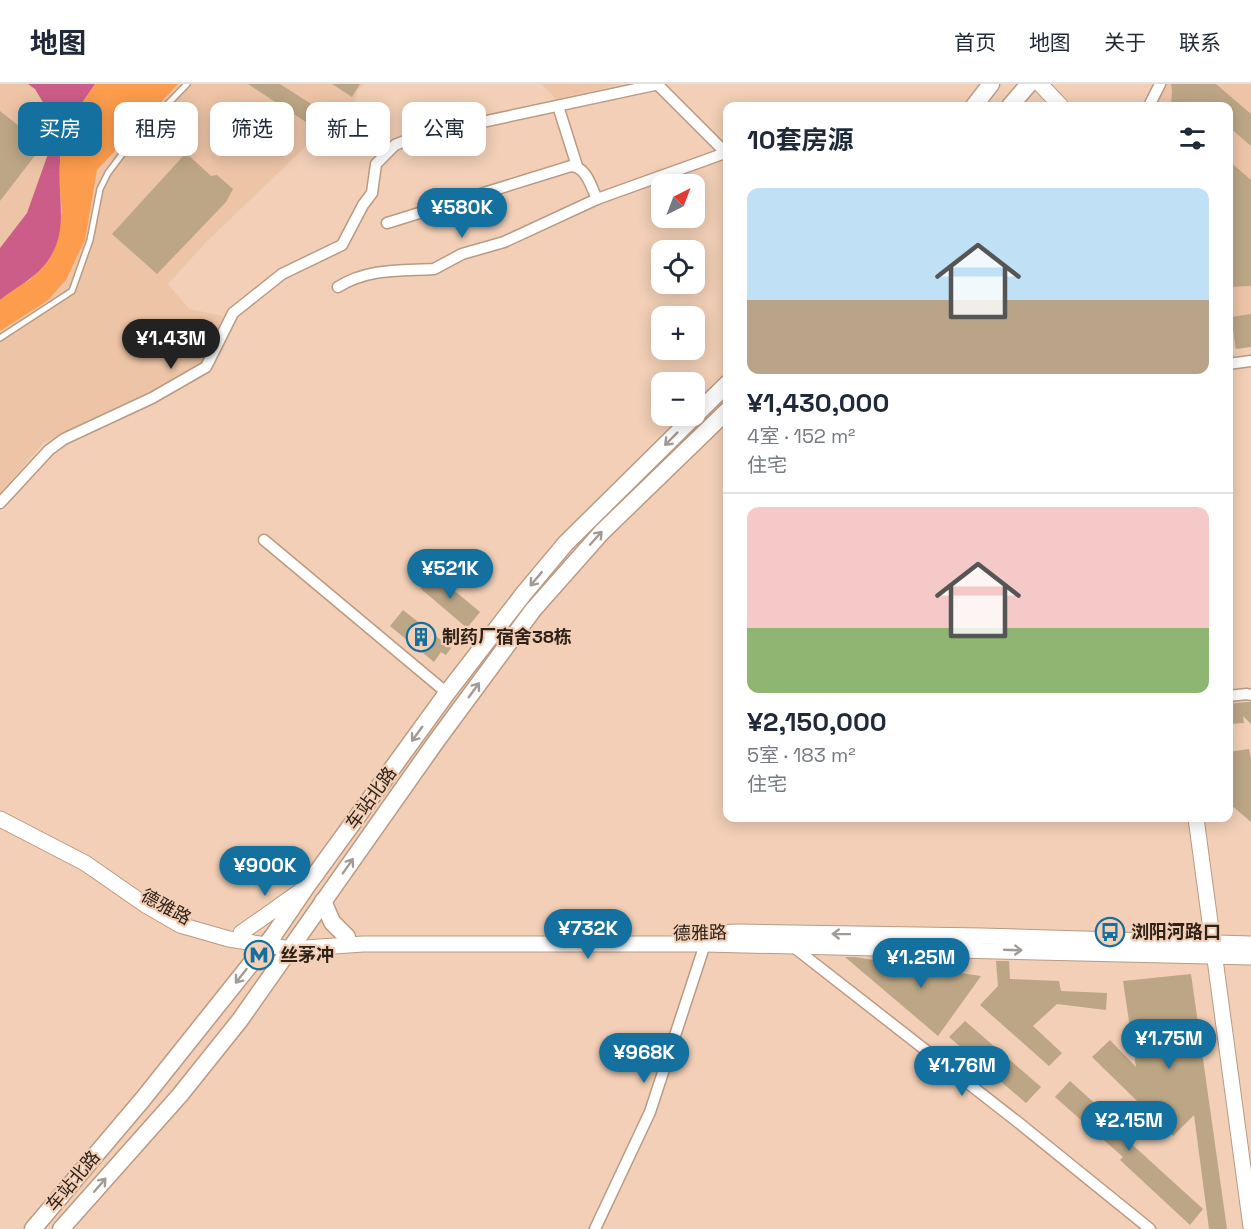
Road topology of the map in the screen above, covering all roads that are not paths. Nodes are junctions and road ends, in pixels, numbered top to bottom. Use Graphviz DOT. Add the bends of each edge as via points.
graph roads {
  1 [pos="187,84"];
  2 [pos="658,84"];
  3 [pos="991,84"];
  4 [pos="1029,84"];
  5 [pos="1040,84"];
  6 [pos="1160,84"];
  7 [pos="978,102"];
  8 [pos="1013,102"];
  9 [pos="1057,102"];
  10 [pos="1151,102"];
  11 [pos="558,105"];
  12 [pos="723,149"];
  13 [pos="723,153"];
  14 [pos="577,166"];
  15 [pos="597,199"];
  16 [pos="387,223"];
  17 [pos="338,287"];
  18 [pos="0,338"];
  19 [pos="1251,361"];
  20 [pos="1233,363"];
  21 [pos="723,388"];
  22 [pos="723,415"];
  23 [pos="0,503"];
  24 [pos="264,540"];
  25 [pos="447,693"];
  26 [pos="1233,695"];
  27 [pos="1251,695"];
  28 [pos="0,812"];
  29 [pos="0,819"];
  30 [pos="1198,822"];
  31 [pos="307,886"];
  32 [pos="323,901"];
  33 [pos="241,933"];
  34 [pos="347,937"];
  35 [pos="269,941"];
  36 [pos="294,943"];
  37 [pos="705,944"];
  38 [pos="1251,944"];
  39 [pos="790,945"];
  40 [pos="1215,950"];
  41 [pos="1251,957"];
  42 [pos="1251,1227"];
  43 [pos="33,1229"];
  44 [pos="62,1229"];
  45 [pos="595,1229"];
  46 [pos="1150,1229"];
  1 -- 18 [label="lane" via="132,141 108,173 72,291"];
  2 -- 11 [label="street"];
  2 -- 12 [label="street"];
  3 -- 7 [label="main road"];
  4 -- 8 [label="main road"];
  5 -- 9 [label="street"];
  6 -- 10 [label="street"];
  11 -- 14 [label="street"];
  11 -- 23 [label="street" via="417,136 395,145 376,164 372,193 342,245 282,273 233,313 206,367 152,398 64,439"];
  13 -- 15 [label="street"];
  14 -- 15 [label="street" via="585,173"];
  14 -- 16 [label="street"];
  15 -- 17 [label="street" via="434,269 369,273"];
  19 -- 20 [label="street"];
  21 -- 25 [label="main road, 车站北路, one-way" via="567,543"];
  32 -- 22 [label="main road, 车站北路, one-way" via="533,609 602,532"];
  24 -- 25 [label="street"];
  25 -- 31 [label="main road, 车站北路, one-way"];
  26 -- 27 [label="street"];
  28 -- 33 [label="street, 德雅路" via="89,858 182,919"];
  29 -- 35 [label="street, 德雅路" via="85,863 180,925 229,939"];
  30 -- 40 [label="street"];
  31 -- 33 [label="street"];
  31 -- 35 [label="main road, 车站北路"];
  32 -- 34 [label="main road" via="332,922"];
  32 -- 36 [label="main road, 车站北路"];
  33 -- 35 [label="street, 德雅路"];
  34 -- 36 [label="street, 德雅路"];
  40 -- 34 [label="street, 德雅路, one-way" via="981,936 738,932"];
  35 -- 36 [label="street, 德雅路"];
  35 -- 43 [label="main road, 车站北路, one-way"];
  36 -- 37 [label="street, 德雅路"];
  44 -- 36 [label="main road, 车站北路, one-way" via="180,1095"];
  37 -- 39 [label="street, 德雅路"];
  37 -- 45 [label="street" via="650,1112"];
  38 -- 40 [label="street, 德雅路"];
  39 -- 40 [label="street, 德雅路, one-way"];
  39 -- 46 [label="street"];
  40 -- 41 [label="street"];
  40 -- 42 [label="street"];
}
